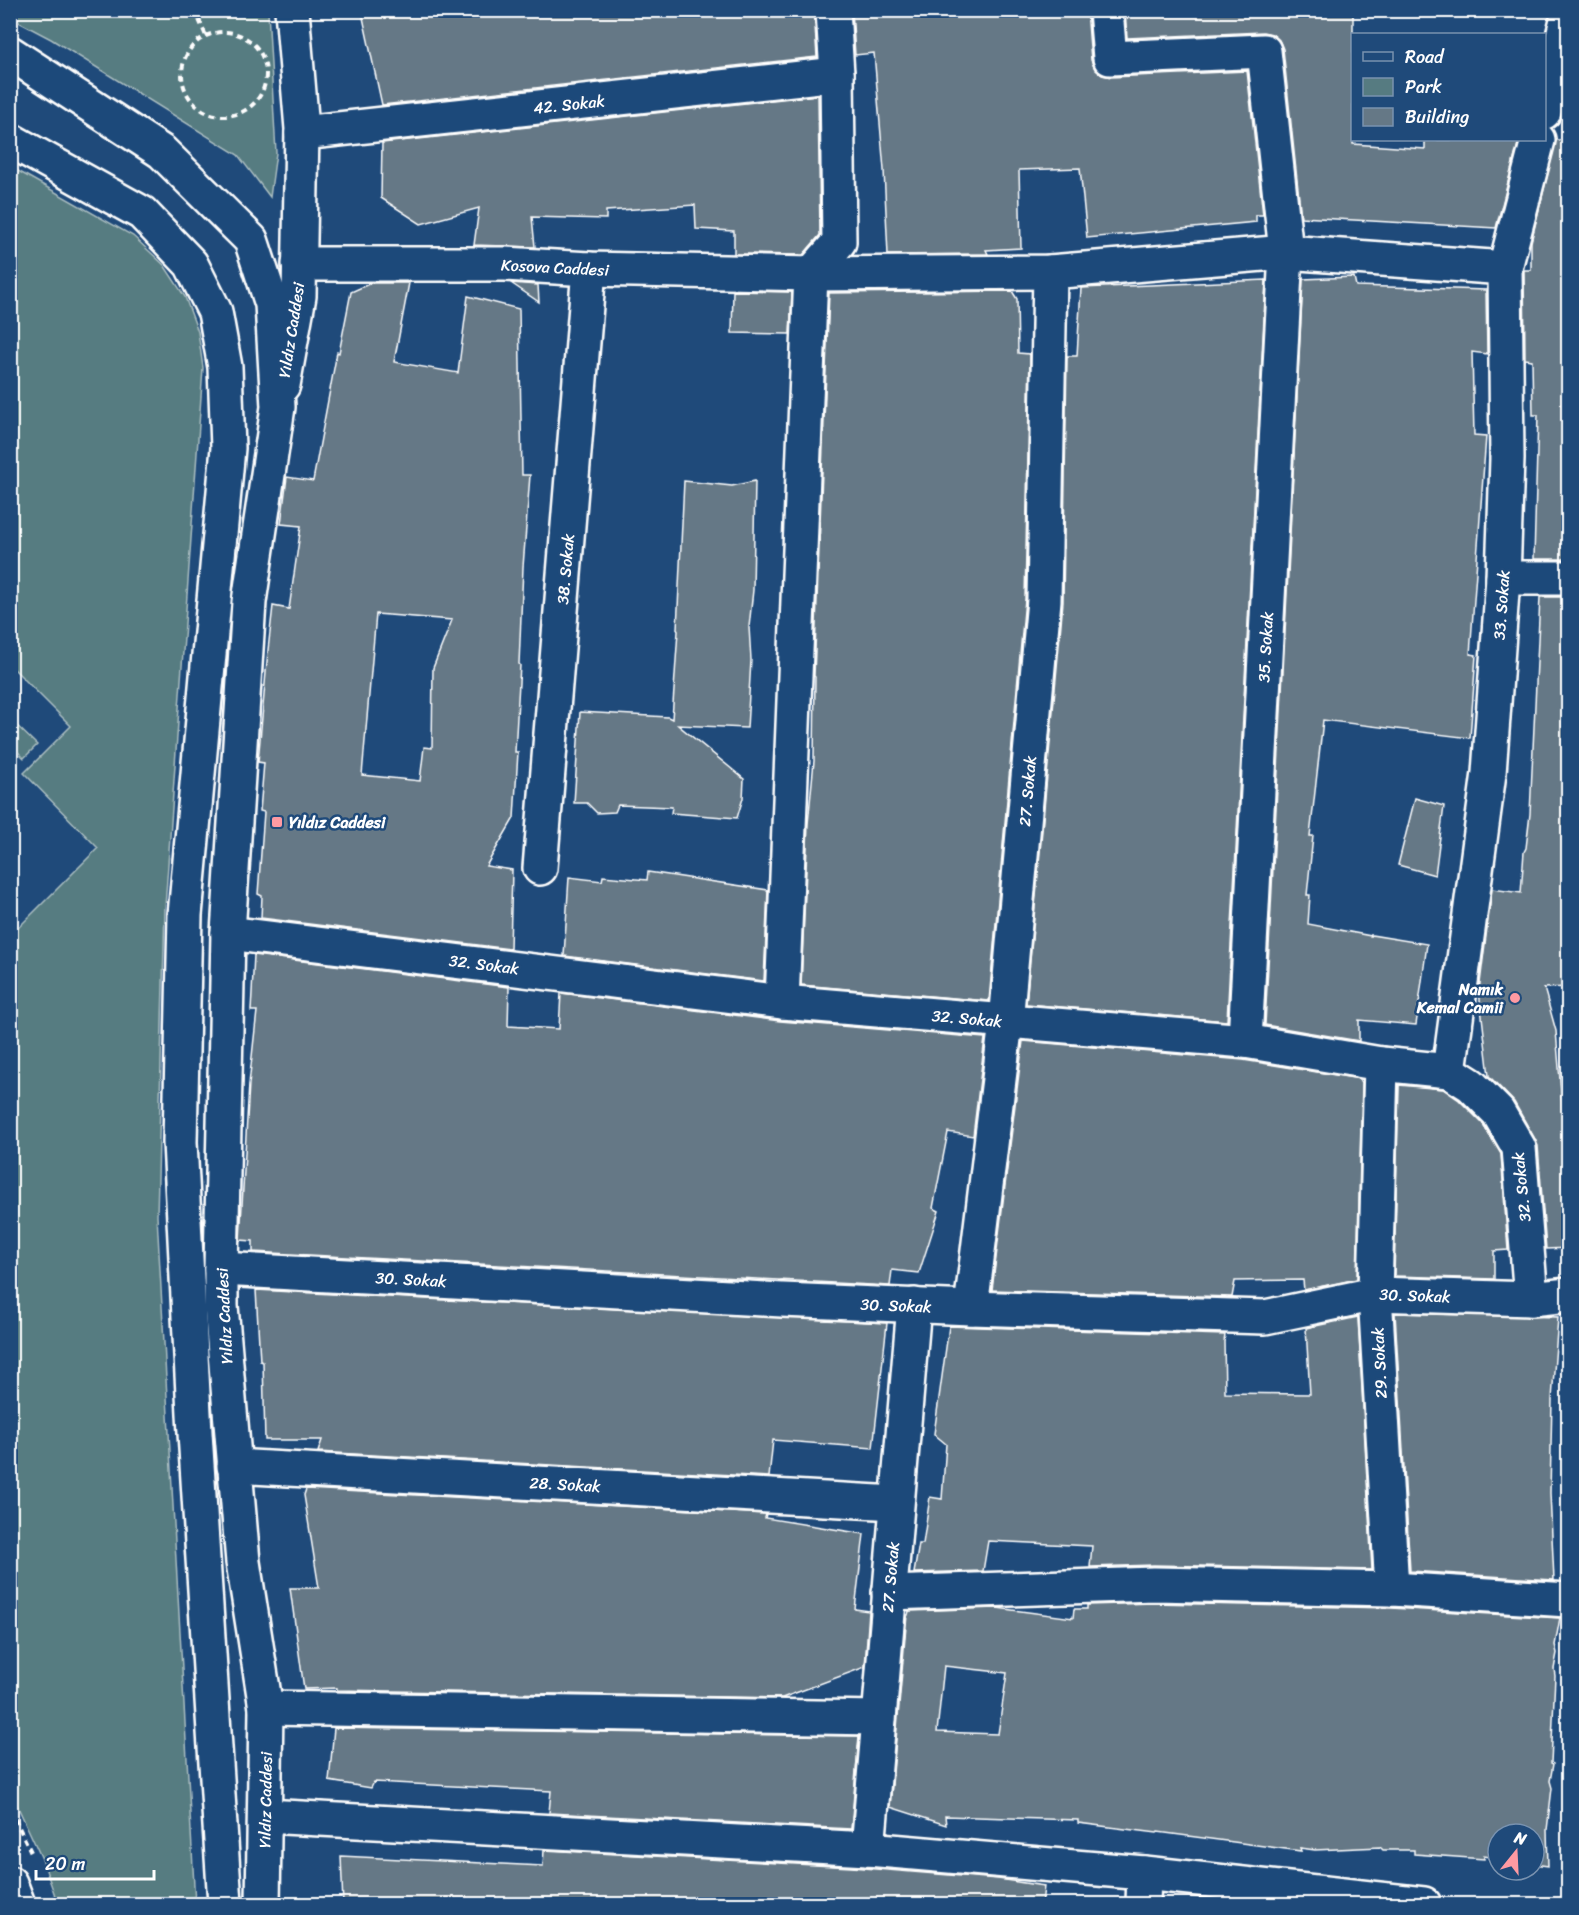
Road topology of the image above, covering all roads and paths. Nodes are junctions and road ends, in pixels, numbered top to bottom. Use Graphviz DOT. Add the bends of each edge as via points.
graph roads {
  1 [pos="195,10"];
  2 [pos="292,10"];
  3 [pos="833,10"];
  4 [pos="1106,10"];
  5 [pos="1569,16"];
  6 [pos="206,36"];
  7 [pos="10,53"];
  8 [pos="837,74"];
  9 [pos="1546,108"];
  10 [pos="302,133"];
  11 [pos="10,141"];
  12 [pos="1538,141"];
  13 [pos="1286,252"];
  14 [pos="299,264"];
  15 [pos="1505,268"];
  16 [pos="589,269"];
  17 [pos="1050,272"];
  18 [pos="811,274"];
  19 [pos="278,407"];
  20 [pos="1503,578"];
  21 [pos="1569,578"];
  22 [pos="540,868"];
  23 [pos="228,933"];
  24 [pos="782,1002"];
  25 [pos="1006,1022"];
  26 [pos="1245,1041"];
  27 [pos="1381,1064"];
  28 [pos="1449,1071"];
  29 [pos="222,1269"];
  30 [pos="1375,1294"];
  31 [pos="1569,1295"];
  32 [pos="1532,1299"];
  33 [pos="914,1305"];
  34 [pos="971,1308"];
  35 [pos="234,1466"];
  36 [pos="897,1503"];
  37 [pos="1392,1589"];
  38 [pos="889,1593"];
  39 [pos="1569,1600"];
  40 [pos="266,1708"];
  41 [pos="879,1718"];
  42 [pos="265,1816"];
  43 [pos="868,1849"];
  44 [pos="10,1883"];
  45 [pos="1144,1889"];
  46 [pos="18,1905"];
  47 [pos="225,1905"];
  48 [pos="263,1905"];
  49 [pos="1424,1905"];
  1 -- 6 [label="path"];
  2 -- 10 [label="street, Yıldız Caddesi"];
  3 -- 8 [label="street"];
  4 -- 13 [label="street, 35. Sokak" via="1110,58 1264,51"];
  5 -- 9 [label="street"];
  6 -- 6 [label="path" via="186,56 183,84 188,96 204,111 224,116 238,114 259,97 266,72 263,58 246,38 220,32"];
  7 -- 19 [label="street" via="162,152 251,240 272,304"];
  8 -- 10 [label="street, 42. Sokak"];
  8 -- 18 [label="street" via="840,242"];
  10 -- 14 [label="street, Yıldız Caddesi"];
  11 -- 47 [label="street" via="142,213 191,264 215,312 225,368 228,448 185,915 180,1142"];
  12 -- 15 [label="street, 33. Sokak"];
  13 -- 15 [label="street, Kosova Caddesi"];
  13 -- 17 [label="street, Kosova Caddesi"];
  13 -- 26 [label="street, 35. Sokak"];
  14 -- 16 [label="street, Kosova Caddesi" via="506,264"];
  14 -- 19 [label="street, Yıldız Caddesi" via="299,296"];
  15 -- 20 [label="street, 33. Sokak" via="1507,459"];
  16 -- 18 [label="street, Kosova Caddesi"];
  16 -- 22 [label="street, 38. Sokak"];
  17 -- 18 [label="street, Kosova Caddesi"];
  17 -- 25 [label="street, 27. Sokak" via="1044,600"];
  18 -- 24 [label="street"];
  19 -- 23 [label="street, Yıldız Caddesi" via="249,602"];
  20 -- 21 [label="street"];
  20 -- 28 [label="street, 33. Sokak" via="1490,773"];
  23 -- 24 [label="street, 32. Sokak"];
  23 -- 29 [label="street, Yıldız Caddesi"];
  24 -- 25 [label="street, 32. Sokak"];
  25 -- 26 [label="street, 32. Sokak"];
  25 -- 34 [label="street, 27. Sokak"];
  26 -- 27 [label="street, 32. Sokak"];
  27 -- 28 [label="street, 32. Sokak"];
  27 -- 30 [label="street, 29. Sokak"];
  28 -- 32 [label="street, 32. Sokak" via="1471,1085 1498,1112 1519,1148"];
  29 -- 33 [label="street, 30. Sokak"];
  29 -- 35 [label="street, Yıldız Caddesi" via="221,1306"];
  30 -- 32 [label="street, 30. Sokak"];
  30 -- 34 [label="street, 30. Sokak" via="1265,1317"];
  30 -- 37 [label="street, 29. Sokak"];
  31 -- 32 [label="street, 30. Sokak"];
  33 -- 34 [label="street, 30. Sokak"];
  33 -- 36 [label="street, 27. Sokak"];
  35 -- 36 [label="street, 28. Sokak"];
  35 -- 40 [label="street, Yıldız Caddesi" via="243,1562"];
  36 -- 38 [label="street, 27. Sokak"];
  37 -- 38 [label="street" via="1154,1584"];
  37 -- 39 [label="street"];
  38 -- 41 [label="street, 27. Sokak"];
  40 -- 41 [label="street"];
  40 -- 42 [label="street, Yıldız Caddesi"];
  41 -- 43 [label="street, 27. Sokak"];
  42 -- 43 [label="street"];
  42 -- 48 [label="street, Yıldız Caddesi"];
  43 -- 45 [label="street"];
  44 -- 46 [label="street"];
  45 -- 49 [label="street"];
}
